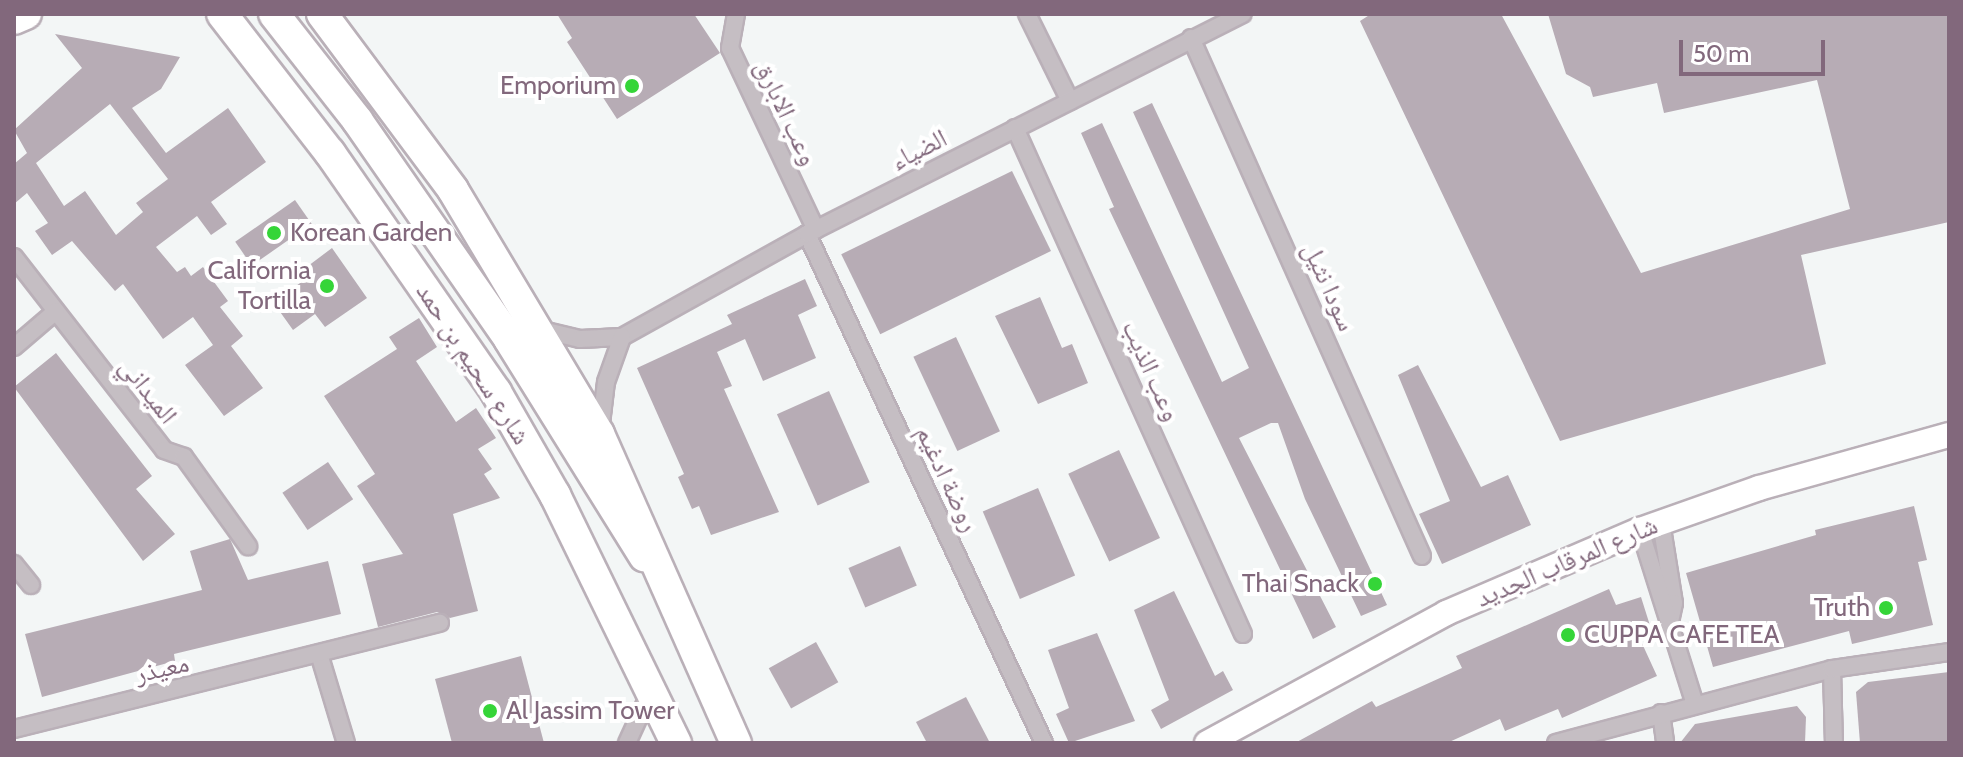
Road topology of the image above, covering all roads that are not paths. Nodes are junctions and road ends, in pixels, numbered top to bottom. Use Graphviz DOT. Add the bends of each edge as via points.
graph roads {
  1 [pos="26,14"];
  2 [pos="199,14"];
  3 [pos="222,14"];
  4 [pos="274,14"];
  5 [pos="322,14"];
  6 [pos="736,14"];
  7 [pos="1027,14"];
  8 [pos="1243,14"];
  9 [pos="14,19"];
  10 [pos="338,28"];
  11 [pos="1191,38"];
  12 [pos="264,62"];
  13 [pos="1070,101"];
  14 [pos="1015,128"];
  15 [pos="812,232"];
  16 [pos="14,257"];
  17 [pos="56,311"];
  18 [pos="538,329"];
  19 [pos="622,337"];
  20 [pos="14,347"];
  21 [pos="599,434"];
  22 [pos="1949,435"];
  23 [pos="1651,526"];
  24 [pos="248,546"];
  25 [pos="1422,556"];
  26 [pos="14,564"];
  27 [pos="667,576"];
  28 [pos="31,585"];
  29 [pos="440,623"];
  30 [pos="1243,634"];
  31 [pos="1949,652"];
  32 [pos="320,657"];
  33 [pos="1832,669"];
  34 [pos="650,686"];
  35 [pos="1695,704"];
  36 [pos="1661,713"];
  37 [pos="14,729"];
  38 [pos="346,743"];
  39 [pos="627,743"];
  40 [pos="676,743"];
  41 [pos="736,743"];
  42 [pos="1044,743"];
  43 [pos="1207,743"];
  44 [pos="1556,743"];
  45 [pos="1665,743"];
  46 [pos="1834,743"];
  1 -- 9 [label="highway"];
  2 -- 12 [label="highway"];
  3 -- 12 [label="highway, شارع سحيم بن حمد"];
  4 -- 27 [label="highway" via="357,120 500,327 619,524"];
  5 -- 10 [label="highway"];
  6 -- 15 [label="street, وعب الابارق" via="730,48"];
  7 -- 13 [label="street"];
  8 -- 11 [label="street, الضياء"];
  10 -- 18 [label="highway" via="453,190"];
  11 -- 13 [label="street, الضياء"];
  11 -- 25 [label="street, سودا نثيل"];
  12 -- 34 [label="highway, شارع سحيم بن حمد" via="496,392"];
  13 -- 14 [label="street, الضياء"];
  14 -- 15 [label="street, الضياء"];
  14 -- 30 [label="street, وعب الذيب"];
  15 -- 19 [label="street, الضياء"];
  15 -- 42 [label="street, روضة ادغيم"];
  16 -- 17 [label="street, الميداني"];
  17 -- 20 [label="street"];
  17 -- 24 [label="street, الميداني" via="164,450 184,457"];
  18 -- 19 [label="street, الضياء" via="580,339"];
  18 -- 21 [label="highway"];
  19 -- 21 [label="street" via="606,382"];
  21 -- 27 [label="highway"];
  22 -- 23 [label="street, شارع المرقاب الجديد" via="1759,488"];
  23 -- 35 [label="street" via="1670,622"];
  23 -- 43 [label="street, شارع المرقاب الجديد" via="1446,613"];
  26 -- 28 [label="street"];
  27 -- 41 [label="highway"];
  29 -- 32 [label="street, معيذر"];
  31 -- 33 [label="street"];
  32 -- 37 [label="street, معيذر"];
  32 -- 38 [label="street"];
  33 -- 35 [label="street"];
  33 -- 46 [label="street"];
  34 -- 39 [label="street" via="644,717"];
  34 -- 40 [label="highway, شارع سحيم بن حمد"];
  35 -- 36 [label="street"];
  36 -- 44 [label="street"];
  36 -- 45 [label="street"];
}
